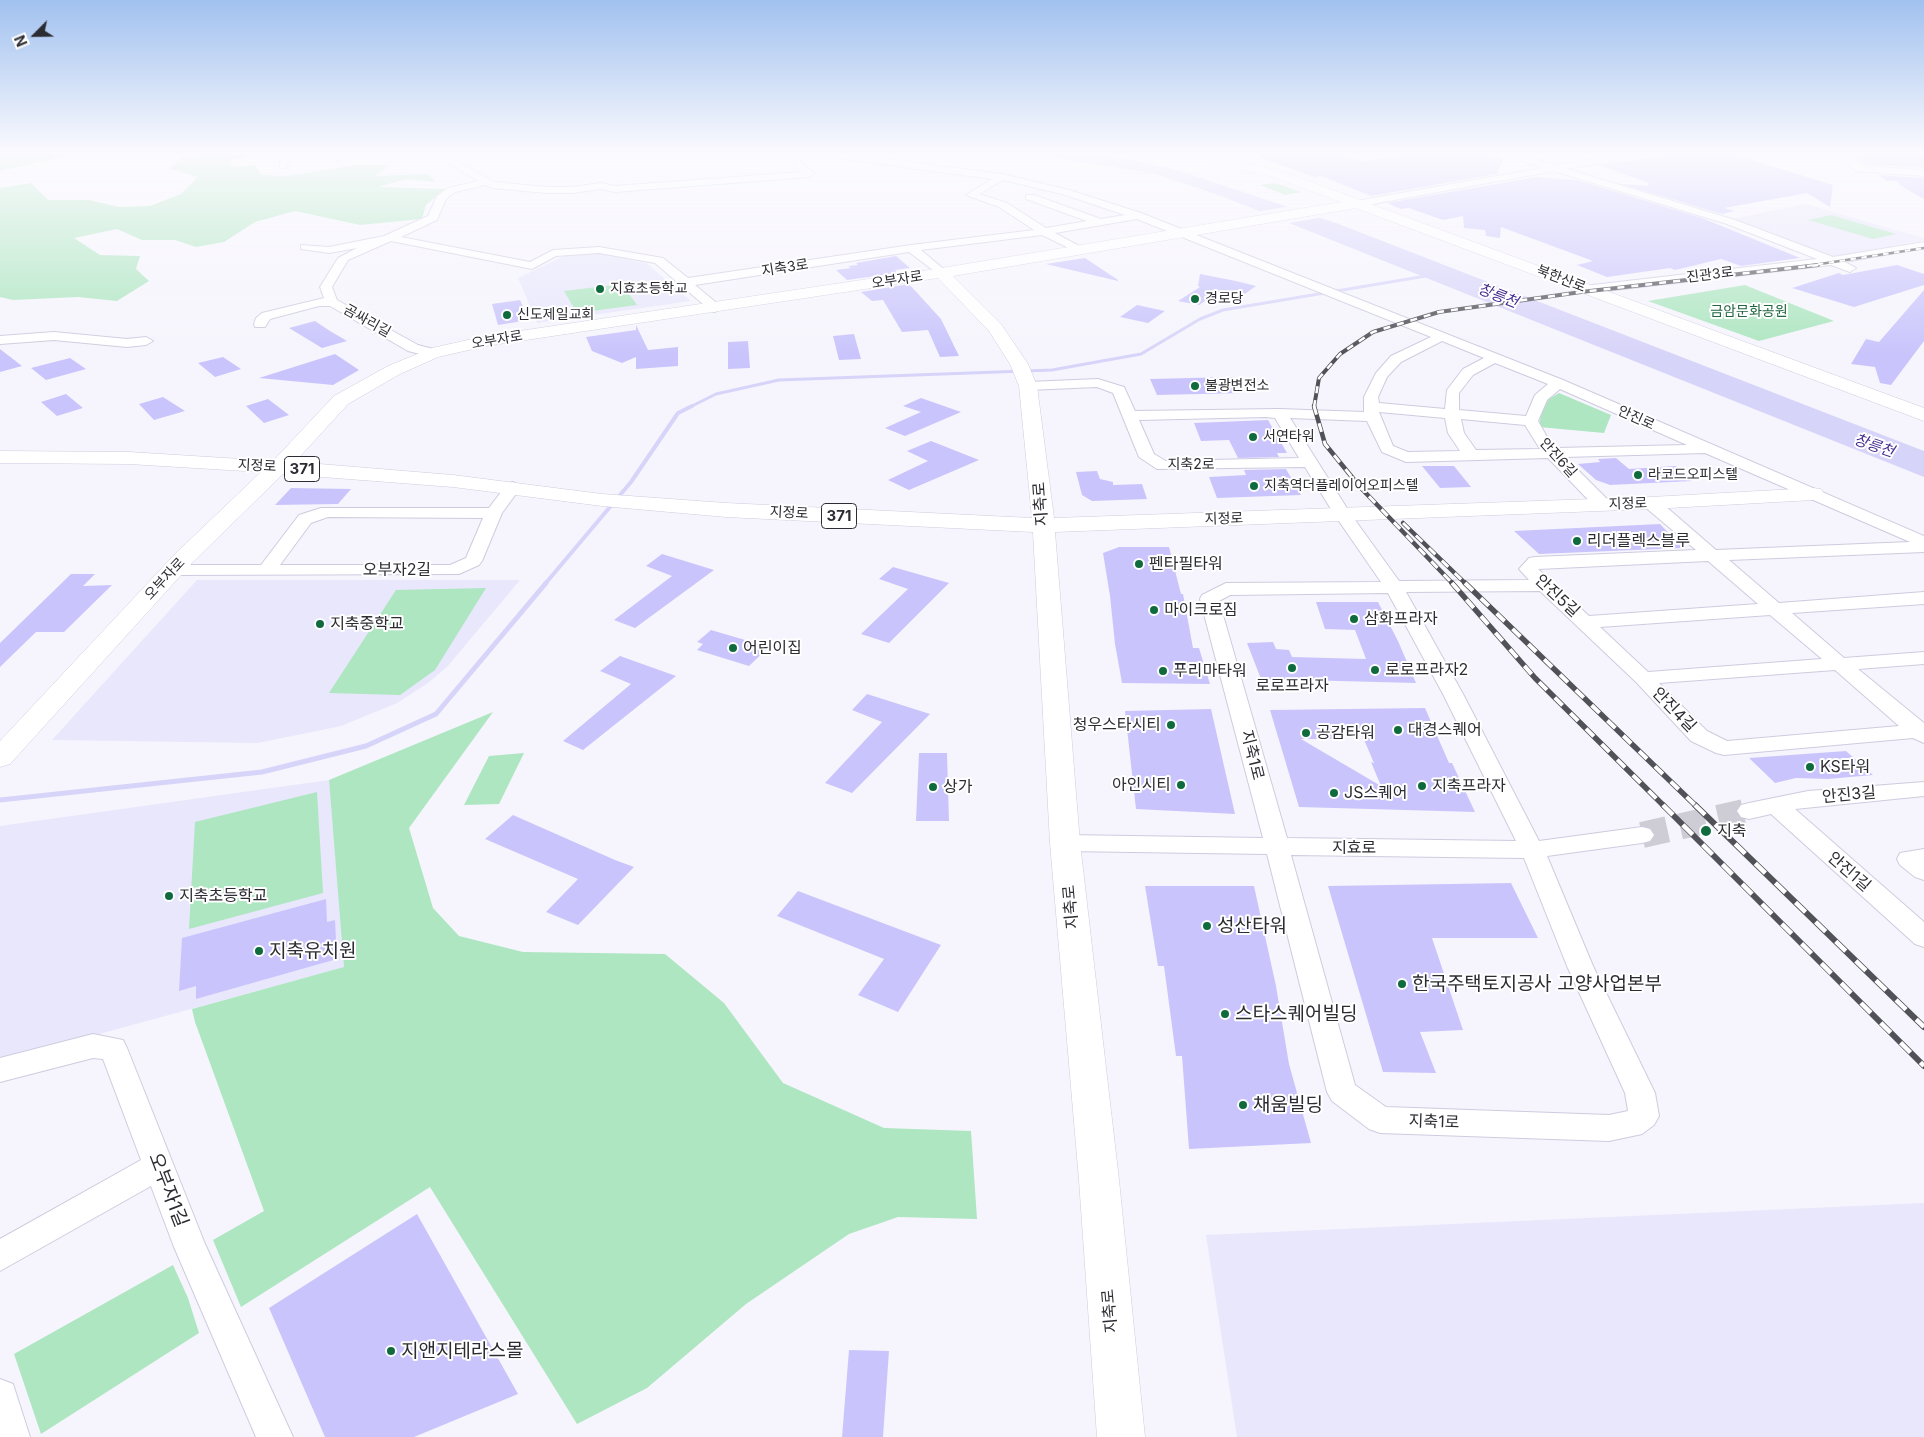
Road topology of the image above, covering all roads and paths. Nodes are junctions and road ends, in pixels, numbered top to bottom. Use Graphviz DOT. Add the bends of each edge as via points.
graph roads {
  1 [pos="427,221"];
  2 [pos="1027,221"];
  3 [pos="1106,221"];
  4 [pos="1152,221"];
  5 [pos="1253,221"];
  6 [pos="1403,221"];
  7 [pos="1729,221"];
  8 [pos="1101,222"];
  9 [pos="1044,232"];
  10 [pos="1180,233"];
  11 [pos="391,238"];
  12 [pos="1924,245"];
  13 [pos="305,247"];
  14 [pos="911,248"];
  15 [pos="1077,249"];
  16 [pos="1924,255"];
  17 [pos="1831,261"];
  18 [pos="1850,268"];
  19 [pos="1744,271"];
  20 [pos="942,273"];
  21 [pos="1762,279"];
  22 [pos="688,282"];
  23 [pos="1588,289"];
  24 [pos="1611,298"];
  25 [pos="332,302"];
  26 [pos="715,308"];
  27 [pos="260,324"];
  28 [pos="1441,337"];
  29 [pos="0,340"];
  30 [pos="146,340"];
  31 [pos="432,353"];
  32 [pos="1494,358"];
  33 [pos="1024,376"];
  34 [pos="1558,384"];
  35 [pos="1372,412"];
  36 [pos="1279,413"];
  37 [pos="1452,414"];
  38 [pos="1924,415"];
  39 [pos="1129,416"];
  40 [pos="1530,421"];
  41 [pos="1707,448"];
  42 [pos="1551,452"];
  43 [pos="1471,455"];
  44 [pos="0,457"];
  45 [pos="1310,462"];
  46 [pos="278,467"];
  47 [pos="513,487"];
  48 [pos="1813,494"];
  49 [pos="1651,503"];
  50 [pos="1603,505"];
  51 [pos="494,513"];
  52 [pos="1342,514"];
  53 [pos="1043,525"];
  54 [pos="1924,542"];
  55 [pos="1924,547"];
  56 [pos="1712,555"];
  57 [pos="268,569"];
  58 [pos="173,570"];
  59 [pos="1546,585"];
  60 [pos="1394,587"];
  61 [pos="1924,598"];
  62 [pos="1774,608"];
  63 [pos="1585,622"];
  64 [pos="1924,658"];
  65 [pos="1840,664"];
  66 [pos="1643,678"];
  67 [pos="1922,732"];
  68 [pos="0,758"];
  69 [pos="1924,789"];
  70 [pos="1775,805"];
  71 [pos="1750,811"];
  72 [pos="1642,835"];
  73 [pos="1065,843"];
  74 [pos="1276,848"];
  75 [pos="1532,850"];
  76 [pos="1924,857"];
  77 [pos="1924,871"];
  78 [pos="1924,937"];
  79 [pos="0,1070"];
  80 [pos="158,1166"];
  81 [pos="0,1256"];
  82 [pos="0,1397"];
  83 [pos="12,1437"];
  84 [pos="275,1437"];
  85 [pos="1121,1437"];
  1 -- 11 [label="street, 곰싸리길"];
  2 -- 9 [label="street"];
  3 -- 8 [label="street, 지축3로"];
  4 -- 10 [label="street"];
  5 -- 10 [label="main road, 오부자로"];
  6 -- 23 [label="main road, 북한산로"];
  7 -- 17 [label="street, 진관3로"];
  8 -- 9 [label="street, 지축3로"];
  9 -- 14 [label="street, 지축3로"];
  9 -- 15 [label="street"];
  10 -- 15 [label="main road, 오부자로"];
  10 -- 28 [label="street, 안진로"];
  11 -- 13 [label="street" via="329,250"];
  11 -- 22 [label="street" via="532,266 553,253 599,250 659,260"];
  11 -- 25 [label="street, 곰싸리길" via="344,258 326,287"];
  12 -- 17 [label="street, 진관3로"];
  14 -- 20 [label="street, 지축로"];
  14 -- 22 [label="street, 지축3로"];
  15 -- 20 [label="main road, 오부자로"];
  16 -- 18 [label="street, 진관3로"];
  17 -- 18 [label="street, 진관3로"];
  17 -- 19 [label="street, 진관3로"];
  18 -- 21 [label="street, 진관3로"];
  19 -- 21 [label="street"];
  19 -- 23 [label="street, 진관3로"];
  20 -- 26 [label="main road, 오부자로"];
  20 -- 33 [label="main road, 지축로" via="995,328"];
  21 -- 24 [label="street, 진관3로"];
  22 -- 26 [label="street"];
  23 -- 24 [label="main road, 북한산로"];
  24 -- 38 [label="main road, 북한산로"];
  25 -- 27 [label="street" via="319,302 266,316"];
  25 -- 31 [label="street, 곰싸리길" via="413,348"];
  26 -- 31 [label="main road, 오부자로" via="496,340"];
  28 -- 32 [label="street, 안진로"];
  28 -- 35 [label="street" via="1396,359 1381,376 1372,397"];
  29 -- 30 [label="street" via="54,336 127,344"];
  31 -- 46 [label="main road, 오부자로" via="348,394"];
  32 -- 34 [label="street, 안진로"];
  32 -- 37 [label="street" via="1468,372 1457,386 1452,393"];
  33 -- 39 [label="street, 지축2로" via="1098,383 1118,390"];
  33 -- 53 [label="main road, 지축로" via="1041,489"];
  34 -- 40 [label="street, 안진6길" via="1540,398"];
  34 -- 41 [label="street, 안진로"];
  35 -- 36 [label="street"];
  35 -- 37 [label="street"];
  35 -- 43 [label="street" via="1388,449 1406,457"];
  36 -- 39 [label="street"];
  36 -- 45 [label="street"];
  37 -- 40 [label="street"];
  37 -- 43 [label="street" via="1456,433"];
  39 -- 45 [label="street, 지축2로" via="1146,457 1163,466"];
  40 -- 42 [label="street, 안진6길"];
  41 -- 42 [label="street"];
  41 -- 48 [label="street, 안진로"];
  42 -- 43 [label="street"];
  42 -- 50 [label="street, 안진6길"];
  44 -- 46 [label="main road, 지정로 / 371" via="129,458"];
  45 -- 52 [label="street"];
  46 -- 47 [label="main road, 지정로 / 371"];
  46 -- 58 [label="main road, 오부자로"];
  47 -- 51 [label="street, 오부자2길"];
  47 -- 53 [label="main road, 지정로 / 371" via="602,500 750,512"];
  48 -- 49 [label="main road, 지정로"];
  48 -- 54 [label="street, 안진로"];
  49 -- 50 [label="main road, 지정로"];
  49 -- 56 [label="street"];
  50 -- 52 [label="main road, 지정로"];
  51 -- 57 [label="street" via="327,512 305,519"];
  51 -- 57 [label="street, 오부자2길" via="473,561 453,570"];
  52 -- 53 [label="main road, 지정로"];
  52 -- 60 [label="street, 지축1로"];
  53 -- 73 [label="main road, 지축로"];
  55 -- 56 [label="street, 안진5길"];
  56 -- 59 [label="street, 안진5길" via="1535,562 1528,569"];
  56 -- 62 [label="street"];
  57 -- 58 [label="street, 오부자2길"];
  58 -- 68 [label="main road, 오부자로"];
  59 -- 60 [label="street"];
  59 -- 63 [label="street, 안진5길"];
  60 -- 74 [label="street, 지축1로" via="1226,589 1209,599"];
  60 -- 75 [label="street, 지축1로" via="1453,694"];
  61 -- 62 [label="street, 안진5길"];
  62 -- 63 [label="street, 안진5길"];
  62 -- 65 [label="street"];
  63 -- 66 [label="street"];
  64 -- 65 [label="street, 안진4길"];
  65 -- 66 [label="street, 안진4길"];
  65 -- 67 [label="street"];
  66 -- 67 [label="street, 안진4길" via="1699,736 1724,748"];
  69 -- 70 [label="street, 안진3길" via="1808,798"];
  70 -- 71 [label="street"];
  70 -- 78 [label="street, 안진1길"];
  72 -- 75 [label="street, 지효로"];
  73 -- 74 [label="street, 지효로"];
  73 -- 85 [label="main road, 지축로"];
  74 -- 75 [label="street, 지효로"];
  74 -- 75 [label="street, 지축1로" via="1342,1092 1380,1120 1609,1128 1631,1126 1644,1116 1640,1093 1580,966"];
  76 -- 77 [label="street" via="1910,859"];
  79 -- 80 [label="street, 오부자1길" via="93,1046 113,1048"];
  80 -- 81 [label="street"];
  80 -- 84 [label="street, 오부자1길" via="190,1247"];
  82 -- 83 [label="street"];
}
